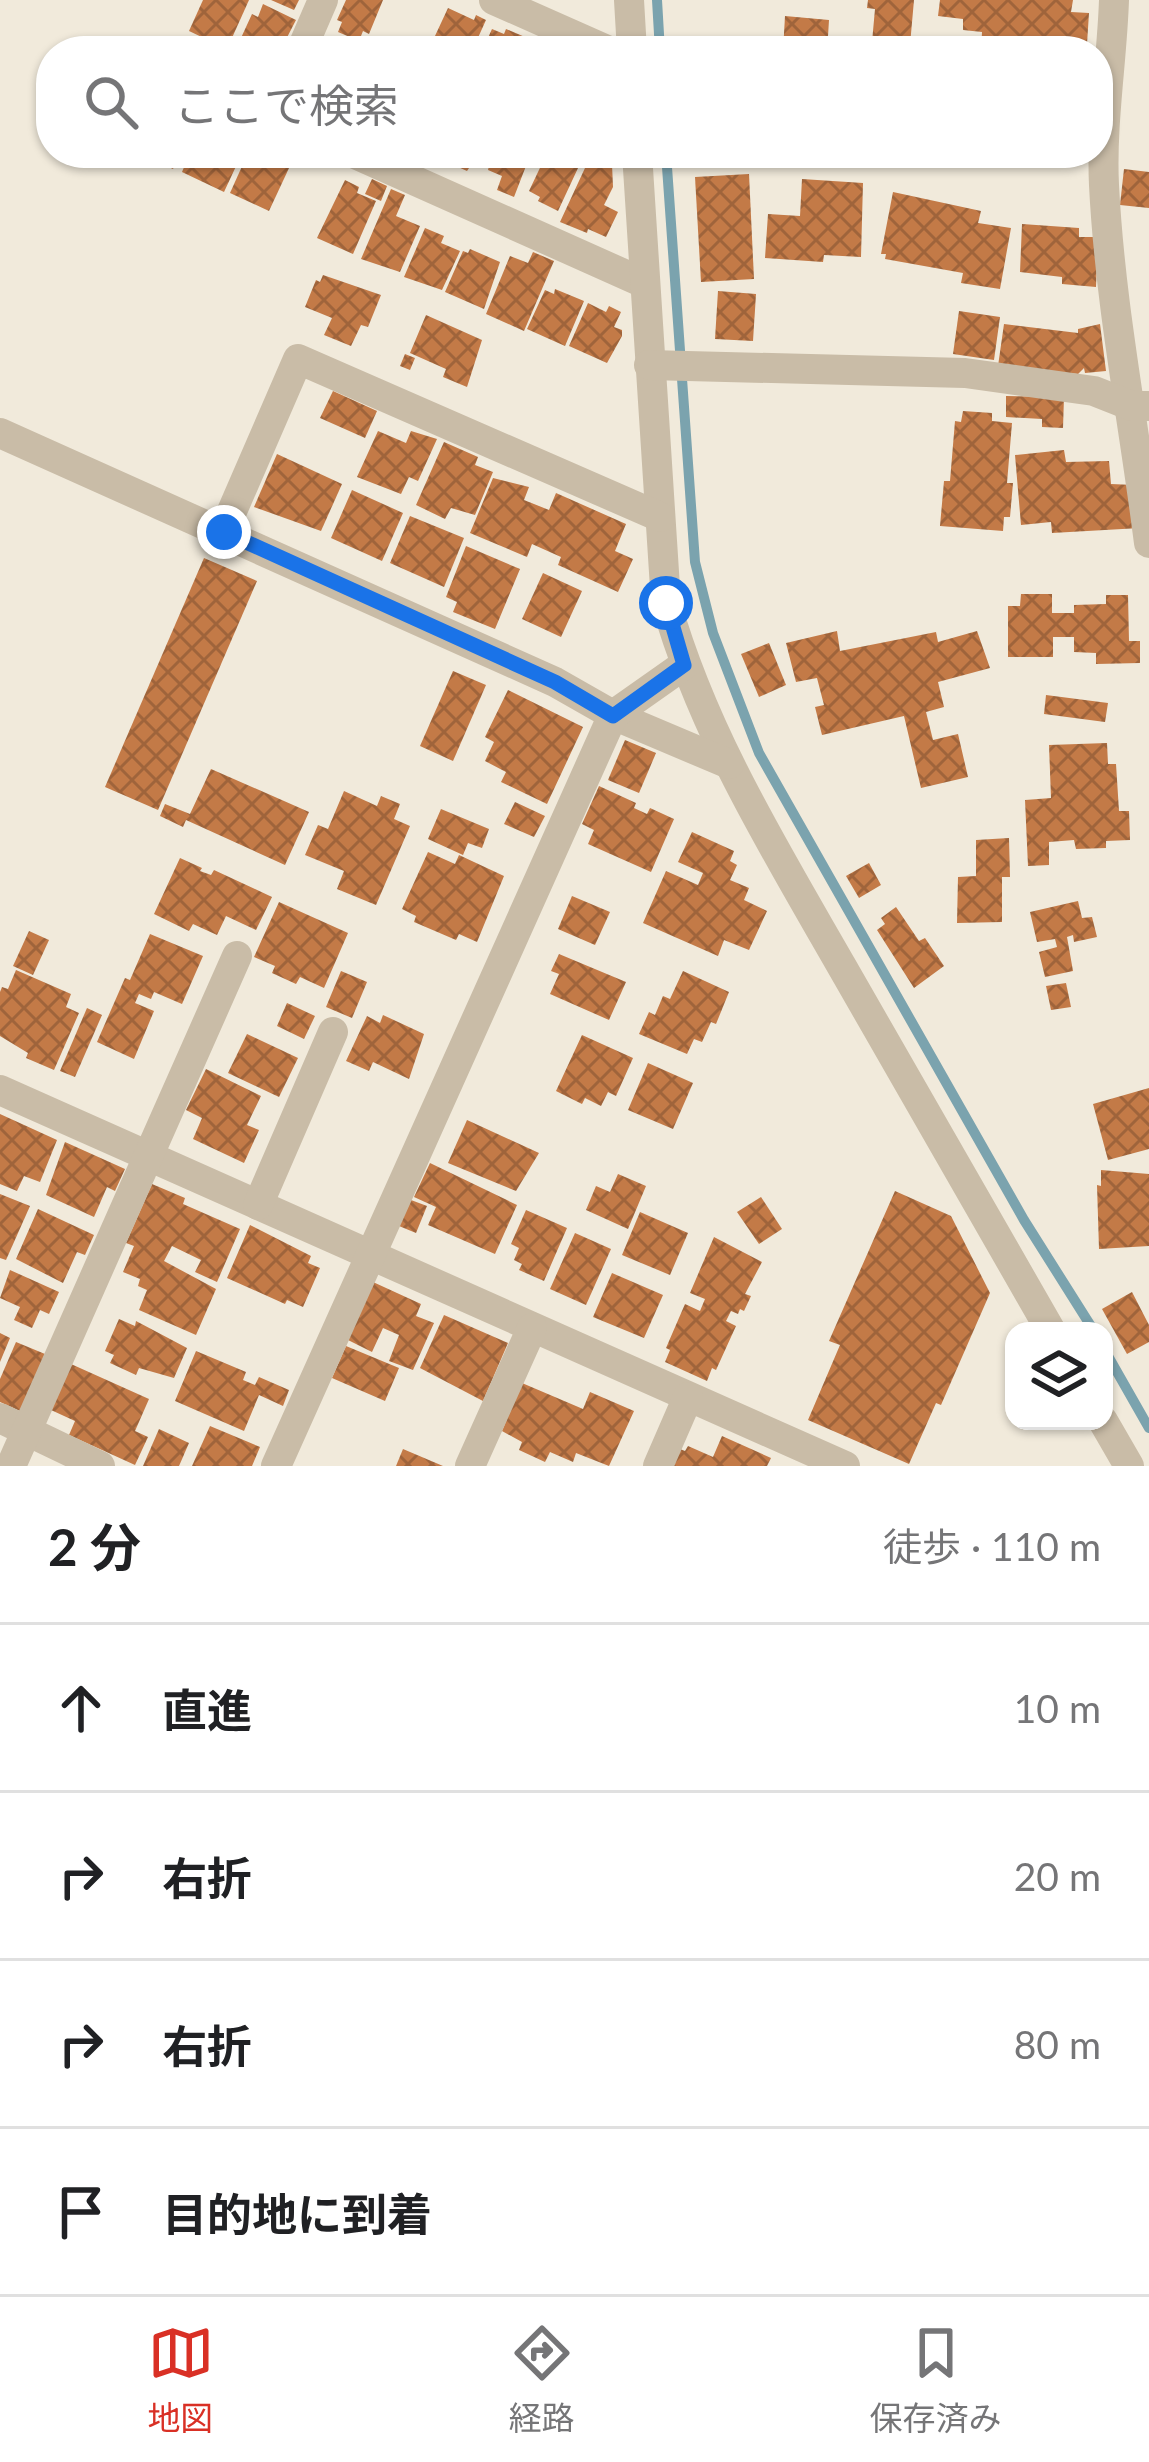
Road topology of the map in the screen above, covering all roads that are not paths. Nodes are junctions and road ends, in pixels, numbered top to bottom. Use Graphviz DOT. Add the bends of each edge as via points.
graph roads {
  1 [pos="323,0"];
  2 [pos="494,0"];
  3 [pos="629,0"];
  4 [pos="1114,0"];
  5 [pos="307,36"];
  6 [pos="575,36"];
  7 [pos="631,36"];
  8 [pos="1112,36"];
  9 [pos="387,168"];
  10 [pos="639,168"];
  11 [pos="1105,168"];
  12 [pos="644,283"];
  13 [pos="672,366"];
  14 [pos="1140,406"];
  15 [pos="0,433"];
  16 [pos="660,517"];
  17 [pos="224,532"];
  18 [pos="1149,543"];
  19 [pos="684,665"];
  20 [pos="613,716"];
  21 [pos="729,764"];
  22 [pos="238,956"];
  23 [pos="333,1032"];
  24 [pos="0,1090"];
  25 [pos="148,1156"];
  26 [pos="258,1205"];
  27 [pos="371,1257"];
  28 [pos="1046,1322"];
  29 [pos="532,1328"];
  30 [pos="688,1397"];
  31 [pos="14,1424"];
  32 [pos="1108,1430"];
  33 [pos="11,1466"];
  34 [pos="100,1466"];
  35 [pos="276,1466"];
  36 [pos="470,1466"];
  37 [pos="658,1466"];
  38 [pos="845,1466"];
  39 [pos="1129,1466"];
  1 -- 5 [label="street"];
  2 -- 6 [label="street"];
  3 -- 7 [label="street"];
  4 -- 8 [label="street"];
  9 -- 12 [label="street"];
  10 -- 12 [label="street"];
  11 -- 14 [label="street" via="1120,355"];
  12 -- 13 [label="street"];
  13 -- 14 [label="street" via="965,374 1094,391"];
  13 -- 16 [label="street"];
  14 -- 18 [label="street"];
  15 -- 17 [label="street"];
  16 -- 17 [label="street" via="298,359"];
  16 -- 19 [label="street" via="666,603"];
  17 -- 20 [label="street"];
  19 -- 20 [label="street"];
  19 -- 21 [label="street"];
  20 -- 21 [label="street"];
  20 -- 27 [label="street"];
  21 -- 28 [label="street"];
  22 -- 25 [label="street"];
  23 -- 26 [label="street"];
  24 -- 25 [label="street"];
  25 -- 26 [label="street"];
  25 -- 31 [label="street"];
  26 -- 27 [label="street"];
  27 -- 29 [label="street"];
  27 -- 35 [label="street"];
  29 -- 30 [label="street"];
  29 -- 36 [label="street"];
  30 -- 37 [label="street"];
  30 -- 38 [label="street"];
  31 -- 33 [label="street"];
  31 -- 34 [label="street"];
  32 -- 39 [label="street"];
}
